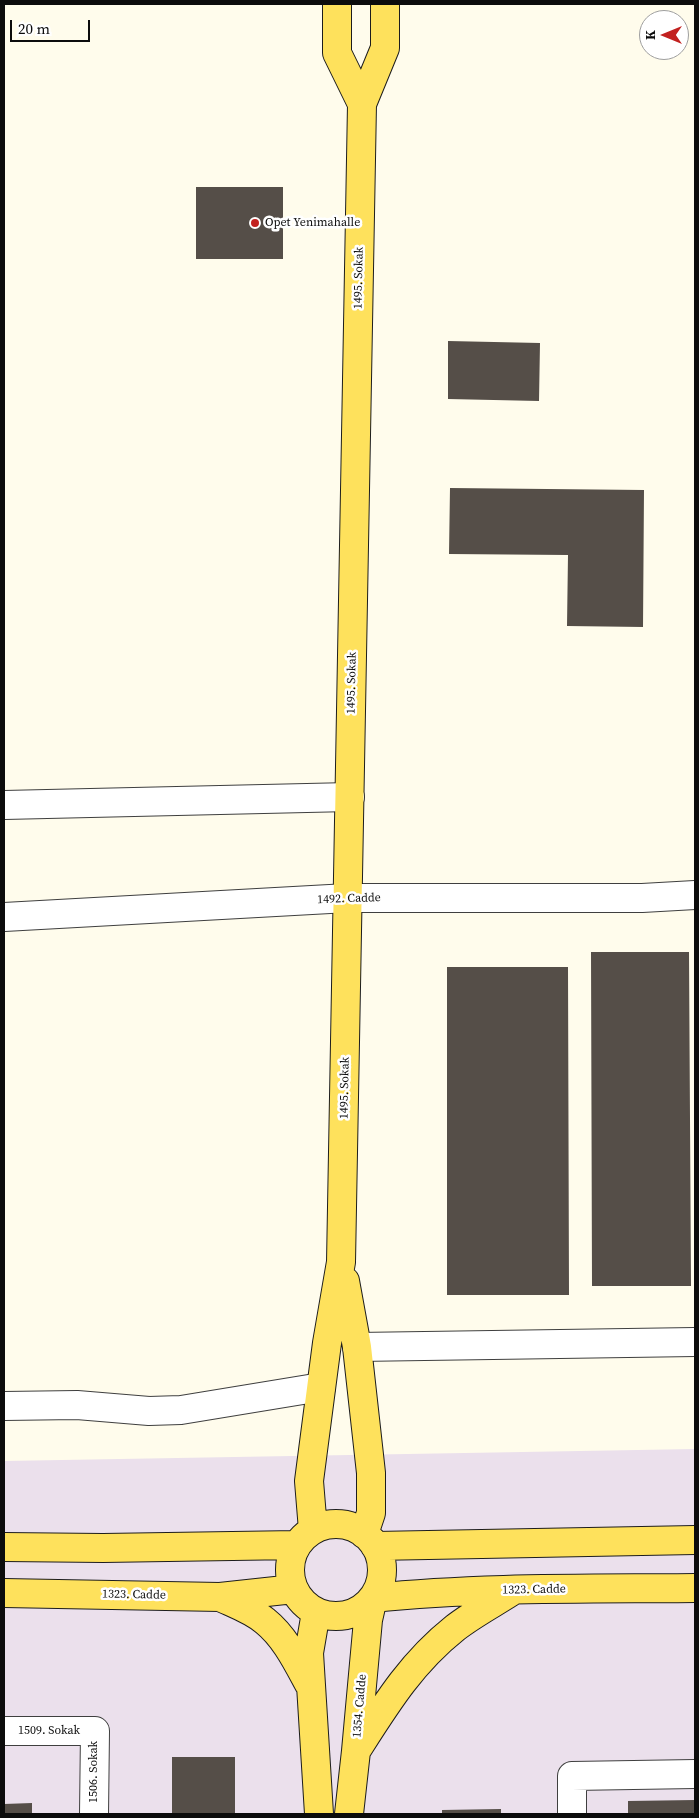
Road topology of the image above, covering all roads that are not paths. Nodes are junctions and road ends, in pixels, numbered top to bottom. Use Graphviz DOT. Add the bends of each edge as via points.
graph roads {
  1 [pos="338,4"];
  2 [pos="386,4"];
  3 [pos="362,104"];
  4 [pos="350,797"];
  5 [pos="4,805"];
  6 [pos="695,895"];
  7 [pos="348,898"];
  8 [pos="4,917"];
  9 [pos="341,1262"];
  10 [pos="695,1342"];
  11 [pos="357,1347"];
  12 [pos="321,1387"];
  13 [pos="4,1406"];
  14 [pos="305,1538"];
  15 [pos="370,1540"];
  16 [pos="695,1540"];
  17 [pos="4,1547"];
  18 [pos="695,1588"];
  19 [pos="294,1589"];
  20 [pos="515,1589"];
  21 [pos="4,1593"];
  22 [pos="220,1597"];
  23 [pos="373,1598"];
  24 [pos="316,1612"];
  25 [pos="312,1690"];
  26 [pos="4,1731"];
  27 [pos="94,1731"];
  28 [pos="356,1751"];
  29 [pos="695,1774"];
  30 [pos="94,1814"];
  31 [pos="319,1814"];
  32 [pos="349,1814"];
  33 [pos="572,1814"];
  1 -- 3 [label="main road, 1495. Sokak" via="337,53"];
  2 -- 3 [label="main road, 1495. Sokak" via="385,48"];
  3 -- 4 [label="main road, 1495. Sokak"];
  4 -- 5 [label="street"];
  4 -- 7 [label="main road, 1495. Sokak"];
  6 -- 7 [label="street, 1492. Cadde" via="642,898"];
  7 -- 8 [label="street, 1492. Cadde"];
  7 -- 9 [label="main road, 1495. Sokak"];
  9 -- 11 [label="main road, 1495. Sokak"];
  9 -- 12 [label="main road, 1495. Sokak"];
  10 -- 11 [label="street"];
  11 -- 15 [label="main road, 1495. Sokak" via="371,1473"];
  12 -- 13 [label="street" via="181,1410 149,1411 77,1405"];
  12 -- 14 [label="main road, 1495. Sokak"];
  14 -- 15 [label="main road" via="333,1524 350,1526"];
  14 -- 17 [label="main road" via="103,1548"];
  14 -- 19 [label="main road" via="291,1559"];
  15 -- 16 [label="main road"];
  15 -- 23 [label="main road" via="381,1563 380,1581"];
  18 -- 20 [label="main road, 1323. Cadde"];
  19 -- 22 [label="main road, 1323. Cadde"];
  19 -- 24 [label="main road"];
  20 -- 23 [label="main road, 1323. Cadde"];
  20 -- 28 [label="main road" via="456,1626 412,1668"];
  21 -- 22 [label="main road, 1323. Cadde"];
  22 -- 25 [label="main road" via="256,1614 279,1634"];
  23 -- 24 [label="main road" via="347,1615 331,1616"];
  23 -- 28 [label="main road, 1354. Cadde" via="368,1620"];
  24 -- 25 [label="main road" via="310,1653"];
  25 -- 31 [label="main road"];
  26 -- 27 [label="street, 1509. Sokak"];
  27 -- 30 [label="street, 1506. Sokak"];
  28 -- 32 [label="main road, 1354. Cadde"];
  29 -- 33 [label="street" via="572,1776"];
}
